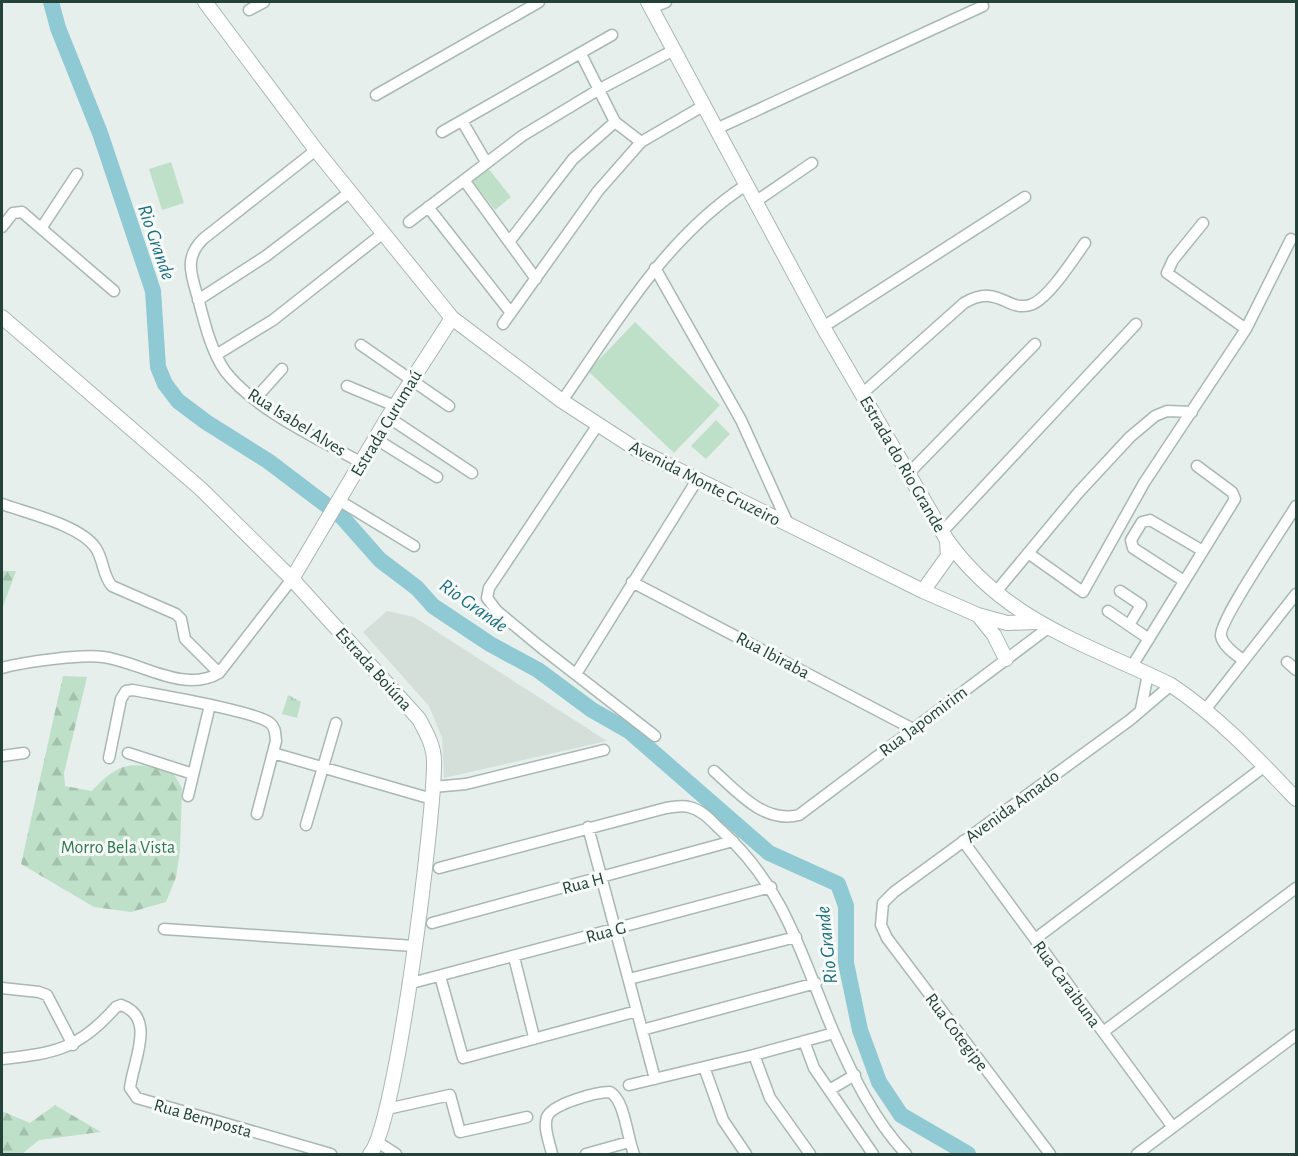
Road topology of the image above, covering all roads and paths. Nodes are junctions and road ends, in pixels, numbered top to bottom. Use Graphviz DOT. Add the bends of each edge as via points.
graph roads {
  1 [pos="205,2"];
  2 [pos="264,2"];
  3 [pos="539,2"];
  4 [pos="666,2"];
  5 [pos="649,5"];
  6 [pos="983,6"];
  7 [pos="249,10"];
  8 [pos="612,35"];
  9 [pos="674,50"];
  10 [pos="581,54"];
  11 [pos="598,90"];
  12 [pos="376,95"];
  13 [pos="703,106"];
  14 [pos="462,121"];
  15 [pos="615,122"];
  16 [pos="716,129"];
  17 [pos="442,132"];
  18 [pos="641,142"];
  19 [pos="316,150"];
  20 [pos="486,162"];
  21 [pos="812,163"];
  22 [pos="76,174"];
  23 [pos="464,180"];
  24 [pos="746,184"];
  25 [pos="350,192"];
  26 [pos="1025,197"];
  27 [pos="755,202"];
  28 [pos="428,207"];
  29 [pos="409,222"];
  30 [pos="1203,223"];
  31 [pos="2,226"];
  32 [pos="42,227"];
  33 [pos="382,234"];
  34 [pos="1291,239"];
  35 [pos="509,242"];
  36 [pos="1085,243"];
  37 [pos="655,268"];
  38 [pos="536,279"];
  39 [pos="114,291"];
  40 [pos="198,300"];
  41 [pos="511,313"];
  42 [pos="2,316"];
  43 [pos="452,318"];
  44 [pos="503,324"];
  45 [pos="1136,324"];
  46 [pos="823,327"];
  47 [pos="1246,329"];
  48 [pos="1035,344"];
  49 [pos="361,345"];
  50 [pos="216,355"];
  51 [pos="282,369"];
  52 [pos="412,379"];
  53 [pos="347,386"];
  54 [pos="863,393"];
  55 [pos="256,398"];
  56 [pos="562,401"];
  57 [pos="449,406"];
  58 [pos="1192,411"];
  59 [pos="391,412"];
  60 [pos="597,426"];
  61 [pos="376,439"];
  62 [pos="362,463"];
  63 [pos="1197,466"];
  64 [pos="909,473"];
  65 [pos="472,474"];
  66 [pos="437,477"];
  67 [pos="697,480"];
  68 [pos="338,503"];
  69 [pos="2,504"];
  70 [pos="1296,507"];
  71 [pos="789,526"];
  72 [pos="945,536"];
  73 [pos="414,546"];
  74 [pos="1203,551"];
  75 [pos="1028,553"];
  76 [pos="952,555"];
  77 [pos="292,579"];
  78 [pos="1184,581"];
  79 [pos="632,582"];
  80 [pos="923,591"];
  81 [pos="1120,591"];
  82 [pos="995,593"];
  83 [pos="1296,594"];
  84 [pos="1108,611"];
  85 [pos="978,615"];
  86 [pos="1042,625"];
  87 [pos="1129,625"];
  88 [pos="1149,639"];
  89 [pos="1006,659"];
  90 [pos="1242,660"];
  91 [pos="1287,662"];
  92 [pos="1132,666"];
  93 [pos="2,668"];
  94 [pos="1296,670"];
  95 [pos="219,674"];
  96 [pos="576,674"];
  97 [pos="1148,674"];
  98 [pos="1171,685"];
  99 [pos="210,705"];
  100 [pos="1141,708"];
  101 [pos="1205,710"];
  102 [pos="336,723"];
  103 [pos="913,729"];
  104 [pos="655,736"];
  105 [pos="604,750"];
  106 [pos="24,753"];
  107 [pos="128,753"];
  108 [pos="273,753"];
  109 [pos="2,756"];
  110 [pos="109,758"];
  111 [pos="1265,766"];
  112 [pos="323,767"];
  113 [pos="714,771"];
  114 [pos="193,774"];
  115 [pos="432,793"];
  116 [pos="188,796"];
  117 [pos="1296,799"];
  118 [pos="257,814"];
  119 [pos="306,825"];
  120 [pos="588,827"];
  121 [pos="733,841"];
  122 [pos="963,842"];
  123 [pos="439,868"];
  124 [pos="602,877"];
  125 [pos="771,887"];
  126 [pos="1296,888"];
  127 [pos="883,903"];
  128 [pos="432,923"];
  129 [pos="164,929"];
  130 [pos="616,929"];
  131 [pos="796,937"];
  132 [pos="1035,939"];
  133 [pos="414,946"];
  134 [pos="514,957"];
  135 [pos="441,976"];
  136 [pos="629,979"];
  137 [pos="816,982"];
  138 [pos="408,984"];
  139 [pos="2,988"];
  140 [pos="637,1011"];
  141 [pos="642,1030"];
  142 [pos="1103,1032"];
  143 [pos="834,1033"];
  144 [pos="1296,1035"];
  145 [pos="534,1037"];
  146 [pos="804,1041"];
  147 [pos="73,1045"];
  148 [pos="754,1055"];
  149 [pos="2,1059"];
  150 [pos="704,1067"];
  151 [pos="855,1075"];
  152 [pos="655,1079"];
  153 [pos="629,1085"];
  154 [pos="829,1090"];
  155 [pos="387,1109"];
  156 [pos="526,1117"];
  157 [pos="1172,1126"];
  158 [pos="629,1142"];
  159 [pos="375,1149"];
  160 [pos="331,1155"];
  161 [pos="396,1155"];
  162 [pos="552,1155"];
  163 [pos="586,1155"];
  164 [pos="634,1155"];
  165 [pos="746,1155"];
  166 [pos="810,1155"];
  167 [pos="873,1155"];
  168 [pos="906,1155"];
  169 [pos="1050,1155"];
  170 [pos="1137,1155"];
  1 -- 19 [label="street"];
  2 -- 7 [label="street"];
  3 -- 12 [label="street"];
  4 -- 5 [label="street"];
  5 -- 9 [label="street, Estrada do Rio Grande"];
  6 -- 16 [label="street"];
  8 -- 10 [label="street"];
  9 -- 11 [label="street"];
  9 -- 13 [label="street, Estrada do Rio Grande"];
  10 -- 11 [label="street"];
  10 -- 14 [label="street"];
  11 -- 15 [label="street"];
  11 -- 20 [label="street"];
  13 -- 16 [label="street, Estrada do Rio Grande"];
  13 -- 18 [label="street"];
  14 -- 17 [label="street"];
  14 -- 20 [label="street"];
  15 -- 18 [label="street"];
  15 -- 35 [label="street" via="568,165"];
  16 -- 24 [label="street, Estrada do Rio Grande"];
  18 -- 38 [label="street" via="598,191"];
  19 -- 25 [label="street"];
  19 -- 40 [label="street, Rua Isabel Alves" via="195,246 190,262"];
  20 -- 23 [label="street"];
  21 -- 27 [label="street"];
  22 -- 32 [label="street"];
  23 -- 28 [label="street"];
  23 -- 35 [label="street"];
  24 -- 27 [label="street, Estrada do Rio Grande"];
  24 -- 37 [label="street" via="704,216"];
  25 -- 33 [label="street"];
  25 -- 40 [label="street" via="266,256"];
  26 -- 46 [label="street"];
  27 -- 46 [label="street, Estrada do Rio Grande"];
  28 -- 29 [label="street"];
  28 -- 41 [label="street"];
  30 -- 47 [label="street" via="1167,273"];
  31 -- 32 [label="street" via="18,212"];
  32 -- 39 [label="street"];
  33 -- 43 [label="street"];
  33 -- 50 [label="street" via="273,320"];
  34 -- 47 [label="street"];
  35 -- 38 [label="street"];
  36 -- 54 [label="street" via="1060,277 1032,305 1023,306 985,294 976,296"];
  37 -- 56 [label="street"];
  37 -- 71 [label="street" via="741,420"];
  38 -- 41 [label="street"];
  40 -- 50 [label="street, Rua Isabel Alves"];
  41 -- 44 [label="street"];
  42 -- 77 [label="street, Estrada Boiúna" via="201,489"];
  43 -- 52 [label="street, Estrada Curumaú"];
  43 -- 56 [label="street, Avenida Monte Cruzeiro"];
  45 -- 72 [label="street"];
  46 -- 54 [label="street, Estrada do Rio Grande"];
  47 -- 58 [label="street"];
  48 -- 64 [label="street"];
  49 -- 52 [label="street"];
  50 -- 55 [label="street, Rua Isabel Alves" via="235,382"];
  51 -- 55 [label="street"];
  52 -- 57 [label="street"];
  52 -- 59 [label="street, Estrada Curumaú"];
  53 -- 59 [label="street"];
  54 -- 64 [label="street, Estrada do Rio Grande"];
  55 -- 62 [label="street, Rua Isabel Alves" via="273,412"];
  56 -- 60 [label="street, Avenida Monte Cruzeiro"];
  58 -- 75 [label="street" via="1167,411 1155,416 1130,437"];
  58 -- 75 [label="street" via="1134,499 1083,592"];
  59 -- 61 [label="street, Estrada Curumaú"];
  59 -- 65 [label="street"];
  60 -- 67 [label="street, Avenida Monte Cruzeiro"];
  60 -- 96 [label="street" via="489,588 487,598 497,611"];
  61 -- 62 [label="street, Estrada Curumaú"];
  61 -- 66 [label="street"];
  62 -- 68 [label="street, Estrada Curumaú"];
  63 -- 74 [label="street" via="1232,492 1235,499"];
  64 -- 72 [label="street, Estrada do Rio Grande"];
  67 -- 71 [label="street, Avenida Monte Cruzeiro"];
  67 -- 79 [label="street"];
  68 -- 73 [label="street"];
  68 -- 77 [label="street, Estrada Curumaú"];
  69 -- 95 [label="street" via="85,537 99,554 107,581 176,614 181,619 185,639"];
  70 -- 90 [label="street" via="1220,631 1226,646"];
  71 -- 80 [label="street, Avenida Monte Cruzeiro"];
  72 -- 76 [label="street"];
  74 -- 78 [label="street"];
  74 -- 78 [label="street" via="1150,520 1142,522 1131,540 1133,548"];
  75 -- 82 [label="street"];
  76 -- 80 [label="street"];
  76 -- 82 [label="street"];
  77 -- 95 [label="street, Estrada Curumaú"];
  77 -- 115 [label="street, Estrada Boiúna" via="419,719 434,759"];
  78 -- 88 [label="street"];
  79 -- 96 [label="street"];
  79 -- 103 [label="street, Rua Ibiraba"];
  80 -- 85 [label="street, Avenida Monte Cruzeiro"];
  81 -- 87 [label="street" via="1141,605"];
  82 -- 86 [label="street"];
  83 -- 90 [label="street"];
  84 -- 87 [label="street"];
  85 -- 86 [label="street, Avenida Monte Cruzeiro" via="1007,623"];
  85 -- 89 [label="street, Avenida Monte Cruzeiro"];
  86 -- 89 [label="street, Rua Japomirim"];
  86 -- 92 [label="street"];
  87 -- 88 [label="street"];
  88 -- 92 [label="street"];
  89 -- 103 [label="street, Rua Japomirim"];
  90 -- 101 [label="street"];
  91 -- 94 [label="street"];
  92 -- 97 [label="street"];
  93 -- 95 [label="street" via="100,656 190,682 207,681"];
  96 -- 104 [label="street"];
  97 -- 98 [label="street"];
  97 -- 100 [label="street"];
  98 -- 100 [label="street, Avenida Amado"];
  98 -- 101 [label="street"];
  99 -- 108 [label="street" via="273,725"];
  99 -- 110 [label="street" via="126,691"];
  99 -- 114 [label="street"];
  100 -- 122 [label="street, Avenida Amado"];
  101 -- 111 [label="street"];
  102 -- 112 [label="street"];
  103 -- 113 [label="street, Rua Japomirim" via="799,815 786,819 760,809"];
  105 -- 115 [label="street"];
  106 -- 109 [label="street"];
  107 -- 114 [label="street"];
  108 -- 112 [label="street"];
  108 -- 118 [label="street"];
  111 -- 117 [label="street"];
  111 -- 132 [label="street"];
  112 -- 115 [label="street"];
  112 -- 119 [label="street"];
  114 -- 116 [label="street"];
  115 -- 133 [label="street, Estrada Boiúna"];
  120 -- 121 [label="street" via="687,806 699,810"];
  120 -- 123 [label="street"];
  120 -- 124 [label="street"];
  121 -- 124 [label="street, Rua H"];
  121 -- 125 [label="street"];
  122 -- 127 [label="street, Avenida Amado"];
  122 -- 132 [label="street, Rua Caraibuna"];
  124 -- 128 [label="street, Rua H"];
  124 -- 130 [label="street"];
  125 -- 130 [label="street, Rua G"];
  125 -- 131 [label="street"];
  126 -- 142 [label="street"];
  127 -- 169 [label="street, Rua Cotegipe" via="880,915 887,938"];
  129 -- 133 [label="street"];
  130 -- 134 [label="street, Rua G"];
  130 -- 136 [label="street"];
  131 -- 136 [label="street"];
  131 -- 137 [label="street"];
  132 -- 142 [label="street, Rua Caraibuna"];
  133 -- 138 [label="street, Estrada Boiúna"];
  134 -- 135 [label="street, Rua G"];
  134 -- 145 [label="street"];
  135 -- 138 [label="street, Rua G"];
  135 -- 145 [label="street" via="463,1058"];
  136 -- 140 [label="street"];
  137 -- 141 [label="street"];
  137 -- 143 [label="street"];
  138 -- 155 [label="street, Estrada Boiúna"];
  139 -- 147 [label="street" via="47,995"];
  140 -- 141 [label="street"];
  140 -- 145 [label="street"];
  141 -- 152 [label="street"];
  142 -- 157 [label="street, Rua Caraibuna"];
  143 -- 146 [label="street"];
  143 -- 151 [label="street"];
  144 -- 157 [label="street"];
  146 -- 148 [label="street"];
  146 -- 154 [label="street" via="811,1062"];
  147 -- 149 [label="street, Rua Bemposta"];
  147 -- 160 [label="street, Rua Bemposta" via="87,1037 116,1007 130,1008 141,1023 130,1088 137,1098"];
  148 -- 150 [label="street"];
  148 -- 166 [label="street" via="770,1098"];
  150 -- 152 [label="street"];
  150 -- 165 [label="street" via="723,1120"];
  151 -- 154 [label="street"];
  151 -- 168 [label="street" via="880,1123"];
  152 -- 153 [label="street"];
  154 -- 167 [label="street"];
  155 -- 156 [label="street" via="450,1095 460,1132"];
  155 -- 159 [label="street, Estrada Boiúna"];
  157 -- 170 [label="street"];
  158 -- 162 [label="street" via="616,1095 599,1092 555,1108 548,1115"];
  158 -- 163 [label="street"];
  158 -- 164 [label="street"];
  159 -- 161 [label="street"];
}
